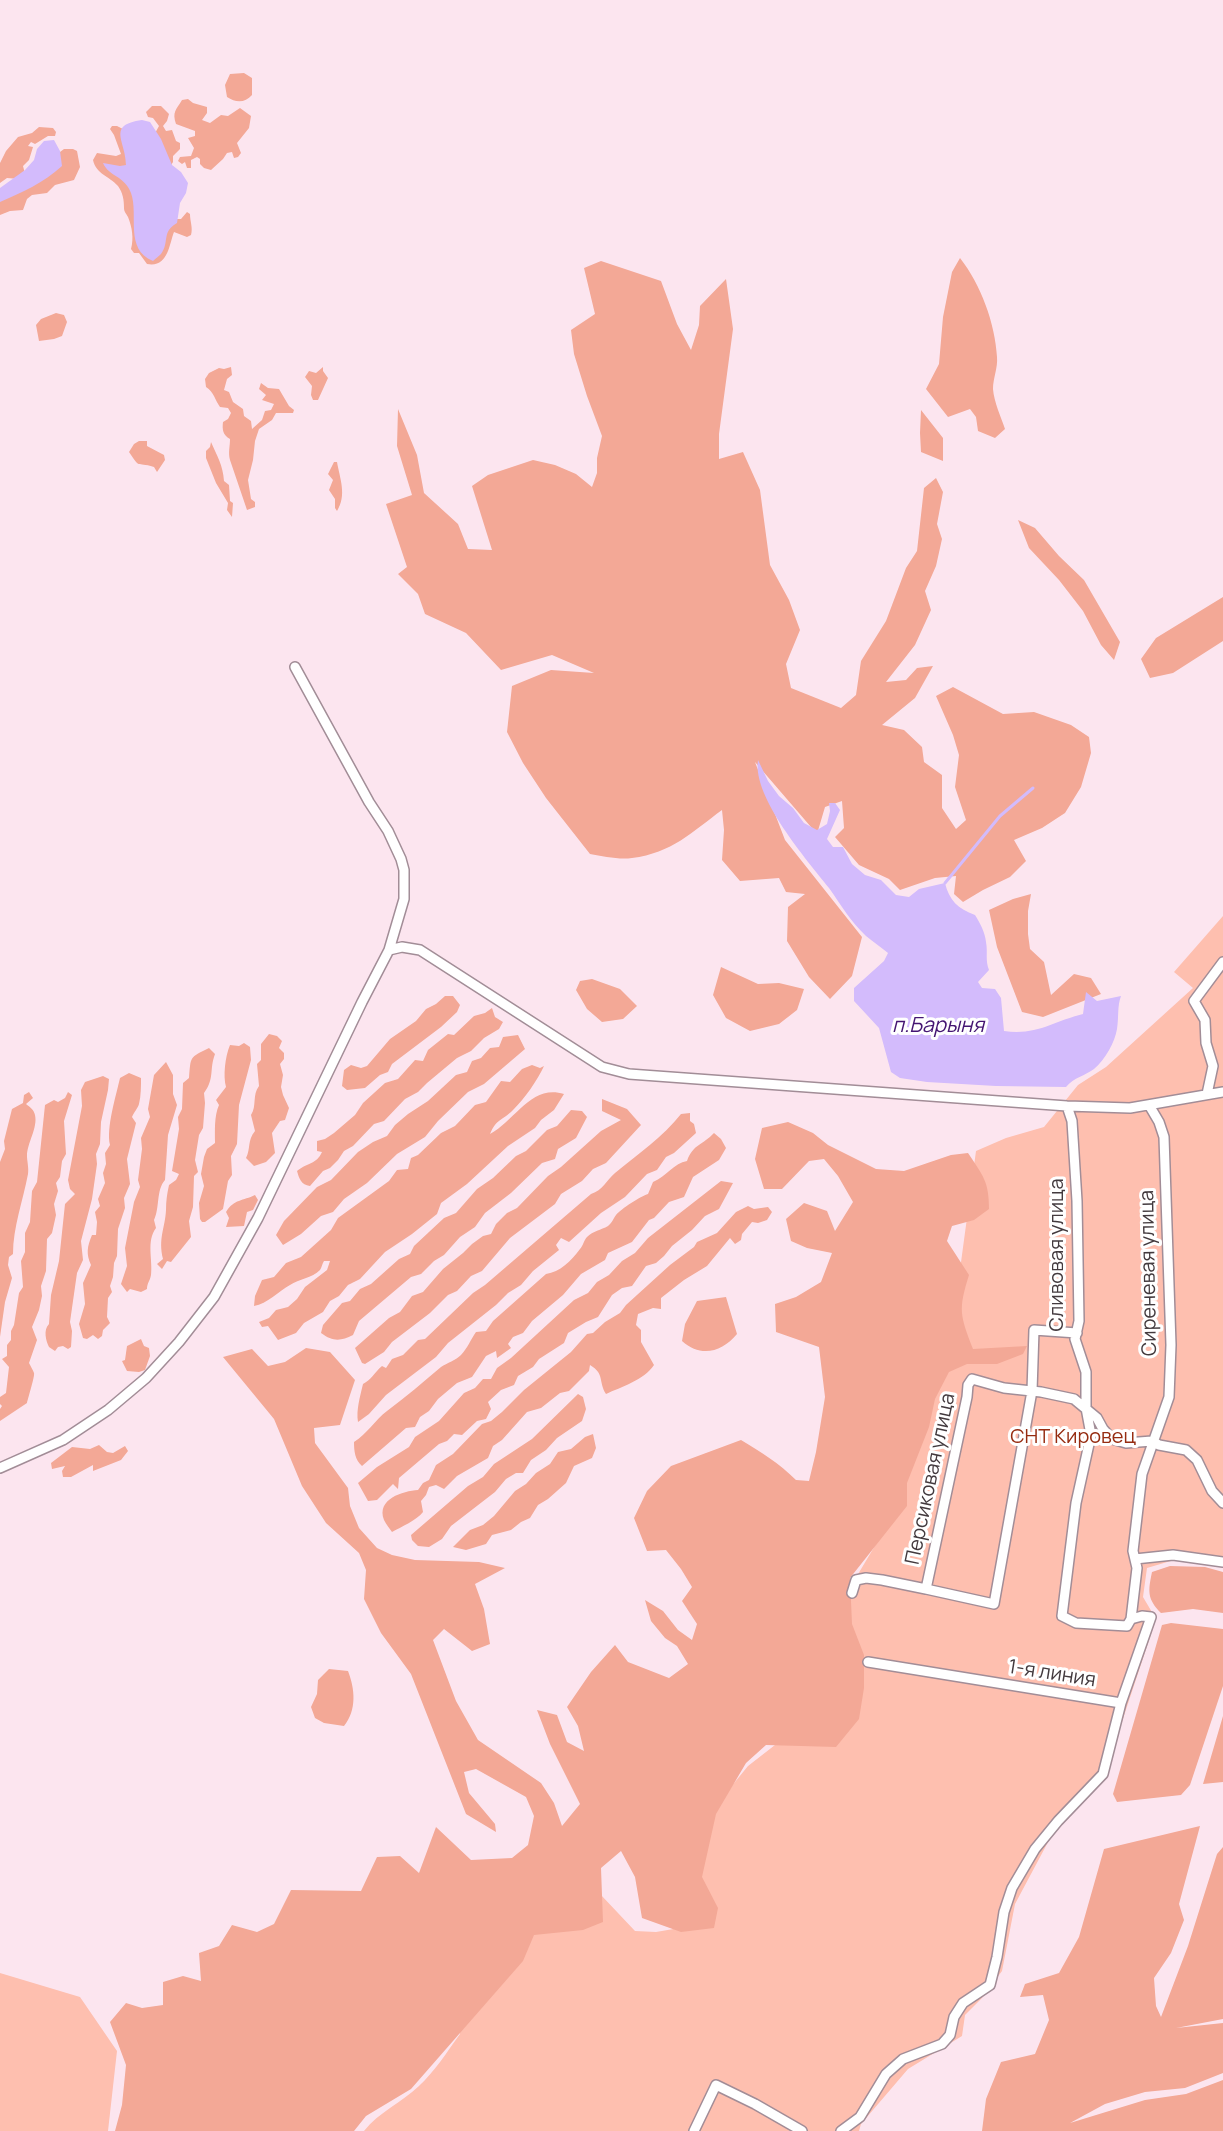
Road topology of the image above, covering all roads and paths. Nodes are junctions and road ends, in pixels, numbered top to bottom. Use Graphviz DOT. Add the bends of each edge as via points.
graph roads {
  1 [pos="295,667"];
  2 [pos="389,950"];
  3 [pos="1223,962"];
  4 [pos="1223,1092"];
  5 [pos="1207,1094"];
  6 [pos="1149,1105"];
  7 [pos="1067,1106"];
  8 [pos="1077,1333"];
  9 [pos="1032,1391"];
  10 [pos="1086,1408"];
  11 [pos="1152,1442"];
  12 [pos="0,1468"];
  13 [pos="1223,1503"];
  14 [pos="1135,1559"];
  15 [pos="1223,1562"];
  16 [pos="926,1589"];
  17 [pos="852,1593"];
  18 [pos="1131,1619"];
  19 [pos="868,1662"];
  20 [pos="1121,1703"];
  21 [pos="694,2131"];
  22 [pos="802,2131"];
  23 [pos="841,2131"];
  1 -- 2 [label="street" via="401,859 404,899"];
  2 -- 7 [label="street" via="420,950 602,1066 629,1074"];
  2 -- 12 [label="street" via="258,1218 214,1297 152,1371 108,1410 63,1440"];
  3 -- 5 [label="street" via="1194,1001 1205,1020 1213,1066"];
  4 -- 5 [label="street"];
  5 -- 6 [label="street"];
  6 -- 7 [label="street"];
  6 -- 11 [label="street, Сиреневая улица" via="1164,1137 1171,1346 1169,1397"];
  7 -- 8 [label="street, Сливовая улица" via="1072,1121 1077,1202"];
  8 -- 9 [label="street" via="1034,1330"];
  8 -- 10 [label="street, Сливовая улица" via="1075,1339 1086,1372"];
  9 -- 10 [label="street, Персиковая улица" via="1074,1399"];
  9 -- 16 [label="street, Персиковая улица" via="972,1379 968,1385"];
  9 -- 16 [label="street" via="994,1604"];
  10 -- 11 [label="street, Персиковая улица" via="1112,1439"];
  10 -- 18 [label="street, Сливовая улица" via="1091,1435 1076,1503 1062,1616 1076,1623 1127,1626"];
  11 -- 13 [label="street, Персиковая улица" via="1186,1450 1197,1460 1212,1491"];
  11 -- 14 [label="street, Сиреневая улица" via="1142,1474"];
  14 -- 15 [label="street" via="1173,1555"];
  14 -- 18 [label="street, Сиреневая улица"];
  16 -- 17 [label="street, Персиковая улица" via="866,1578 856,1580"];
  18 -- 20 [label="street, 1-я линия" via="1151,1617"];
  19 -- 20 [label="street, 1-я линия"];
  20 -- 23 [label="street" via="1103,1774 1035,1849 1012,1888 990,1985 963,2003 954,2017 950,2035 942,2044 903,2059 886,2074 860,2117"];
  21 -- 22 [label="street" via="716,2085"];
}
